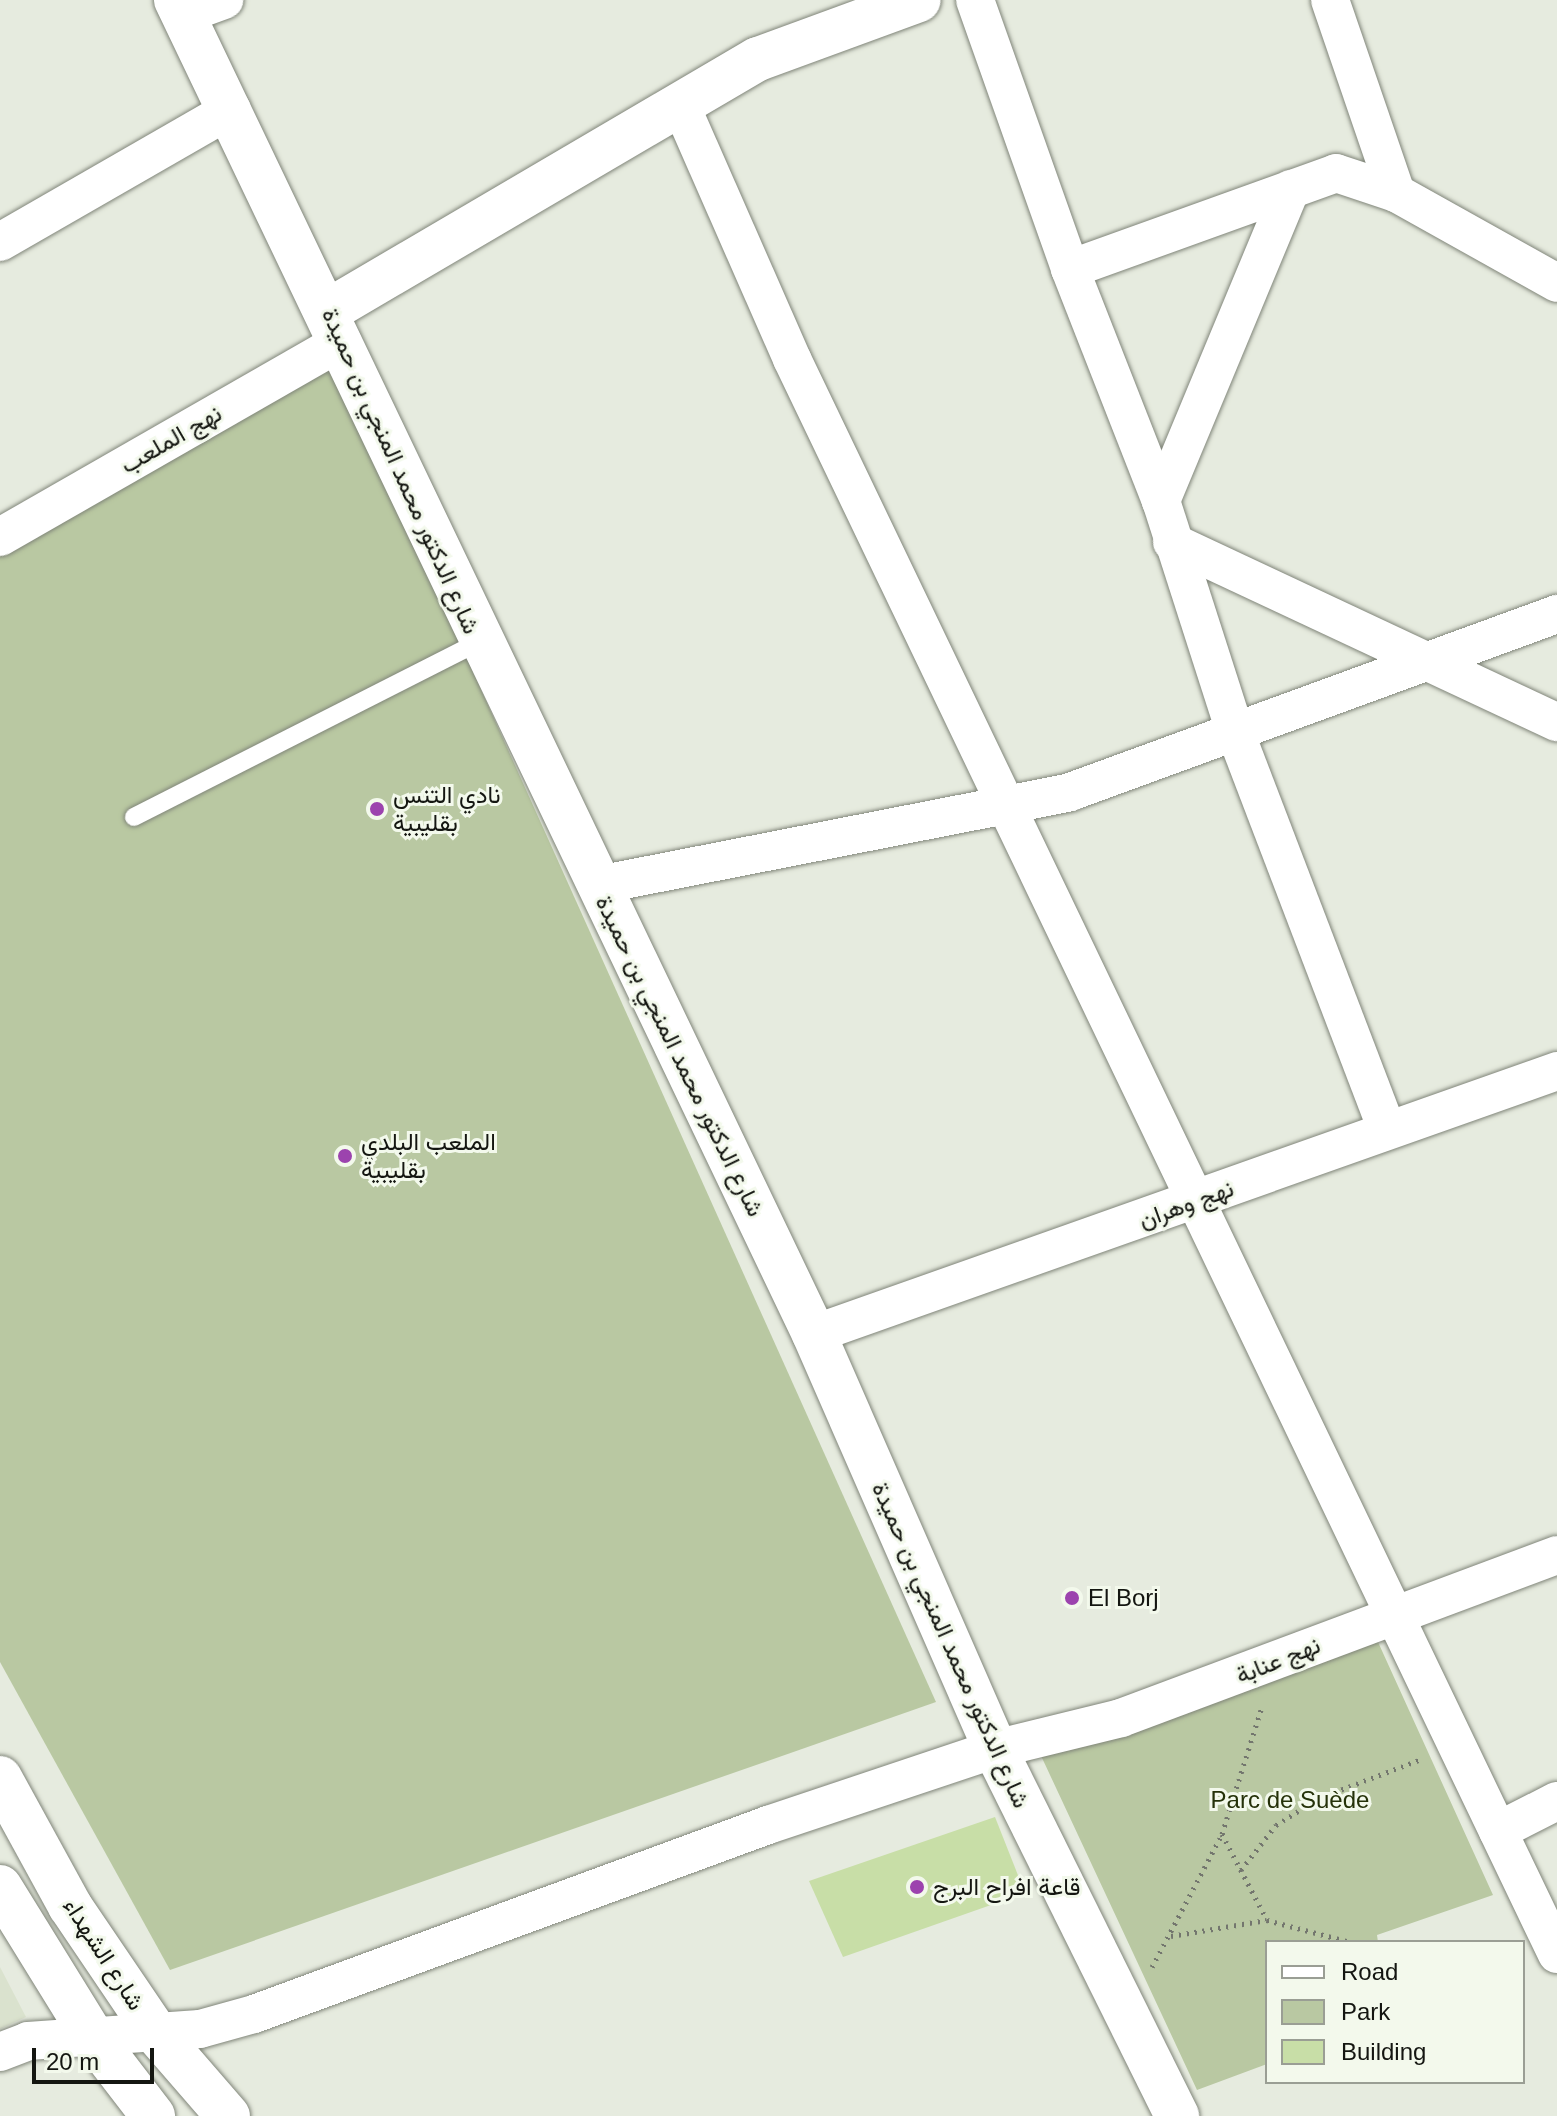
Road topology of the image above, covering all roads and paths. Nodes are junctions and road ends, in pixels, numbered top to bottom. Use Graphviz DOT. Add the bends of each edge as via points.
graph roads {
  1 [pos="224,0"];
  2 [pos="919,0"];
  3 [pos="975,0"];
  4 [pos="1330,0"];
  5 [pos="179,7"];
  6 [pos="681,106"];
  7 [pos="231,109"];
  8 [pos="1291,189"];
  9 [pos="1396,193"];
  10 [pos="0,242"];
  11 [pos="1070,269"];
  12 [pos="1557,283"];
  13 [pos="335,326"];
  14 [pos="1161,501"];
  15 [pos="0,537"];
  16 [pos="1172,542"];
  17 [pos="1557,614"];
  18 [pos="479,642"];
  19 [pos="1434,660"];
  20 [pos="1557,722"];
  21 [pos="1234,729"];
  22 [pos="1011,808"];
  23 [pos="134,817"];
  24 [pos="598,885"];
  25 [pos="1557,1071"];
  26 [pos="1387,1130"];
  27 [pos="1194,1201"];
  28 [pos="814,1334"];
  29 [pos="1557,1555"];
  30 [pos="1389,1615"];
  31 [pos="1247,1673"];
  32 [pos="1456,1746"];
  33 [pos="995,1749"];
  34 [pos="0,1778"];
  35 [pos="1557,1801"];
  36 [pos="1498,1831"];
  37 [pos="1222,1834"];
  38 [pos="1241,1870"];
  39 [pos="0,1887"];
  40 [pos="1267,1920"];
  41 [pos="1170,1937"];
  42 [pos="1342,1940"];
  43 [pos="1557,1954"];
  44 [pos="1116,1992"];
  45 [pos="156,2033"];
  46 [pos="94,2039"];
  47 [pos="0,2052"];
  48 [pos="153,2116"];
  49 [pos="228,2116"];
  50 [pos="1177,2116"];
  1 -- 5 [label="street"];
  2 -- 6 [label="street" via="758,59"];
  3 -- 11 [label="street"];
  4 -- 9 [label="street"];
  5 -- 7 [label="street, شارع الدكتور محمد المنجي بن حميدة"];
  6 -- 13 [label="street"];
  6 -- 22 [label="street" via="792,359"];
  7 -- 10 [label="street"];
  7 -- 13 [label="street, شارع الدكتور محمد المنجي بن حميدة"];
  8 -- 9 [label="street" via="1336,173"];
  8 -- 11 [label="street"];
  8 -- 14 [label="street"];
  9 -- 12 [label="street"];
  11 -- 14 [label="street"];
  13 -- 15 [label="street, نهج الملعب"];
  13 -- 18 [label="street, شارع الدكتور محمد المنجي بن حميدة"];
  14 -- 16 [label="street"];
  16 -- 19 [label="street"];
  16 -- 21 [label="street"];
  17 -- 19 [label="street"];
  18 -- 23 [label="lane"];
  18 -- 24 [label="street, شارع الدكتور محمد المنجي بن حميدة"];
  19 -- 20 [label="street"];
  19 -- 21 [label="street"];
  21 -- 22 [label="street" via="1128,774"];
  21 -- 26 [label="street"];
  22 -- 24 [label="street"];
  22 -- 27 [label="street"];
  24 -- 28 [label="street, شارع الدكتور محمد المنجي بن حميدة"];
  25 -- 26 [label="street, نهج وهران"];
  26 -- 27 [label="street, نهج وهران"];
  27 -- 28 [label="street, نهج وهران"];
  27 -- 30 [label="street"];
  28 -- 33 [label="street, شارع الدكتور محمد المنجي بن حميدة"];
  29 -- 30 [label="street, نهج عنابة"];
  30 -- 31 [label="street, نهج عنابة"];
  30 -- 32 [label="street"];
  31 -- 33 [label="street, نهج عنابة" via="1121,1718"];
  31 -- 37 [label="path" via="1263,1709"];
  32 -- 36 [label="street"];
  32 -- 38 [label="path" via="1319,1798 1276,1825"];
  33 -- 44 [label="street, شارع الدكتور محمد المنجي بن حميدة"];
  33 -- 45 [label="street, نهج عنابة" via="254,2014"];
  34 -- 45 [label="street, شارع الشهداء" via="70,1906"];
  35 -- 36 [label="street"];
  36 -- 43 [label="street"];
  37 -- 38 [label="path"];
  37 -- 41 [label="path"];
  38 -- 40 [label="path"];
  39 -- 46 [label="street"];
  40 -- 41 [label="path"];
  40 -- 42 [label="path"];
  41 -- 44 [label="path" via="1145,1978"];
  44 -- 50 [label="street, شارع الدكتور محمد المنجي بن حميدة"];
  45 -- 46 [label="street, نهج عنابة"];
  45 -- 49 [label="street, شارع الشهداء"];
  46 -- 47 [label="street, نهج عنابة" via="28,2041"];
  46 -- 48 [label="street"];
}
